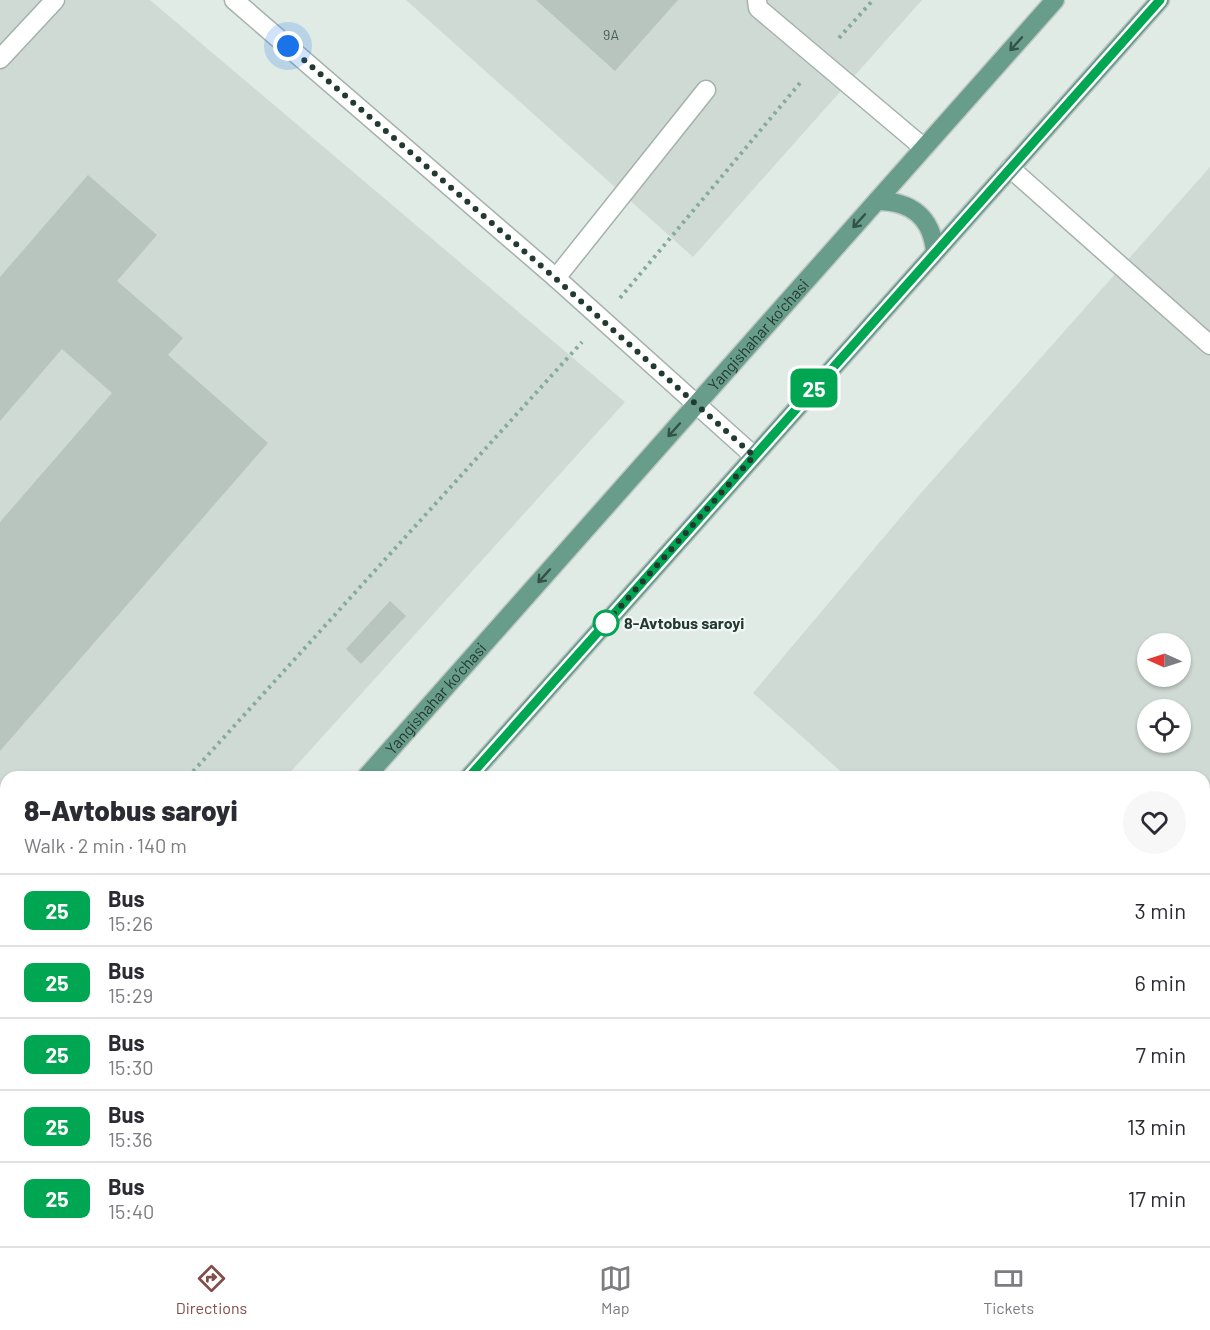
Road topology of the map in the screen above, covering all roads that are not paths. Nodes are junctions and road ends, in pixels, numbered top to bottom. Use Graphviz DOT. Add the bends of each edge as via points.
graph roads {
  1 [pos="55,0"];
  2 [pos="234,0"];
  3 [pos="757,0"];
  4 [pos="1055,0"];
  5 [pos="1160,0"];
  6 [pos="0,59"];
  7 [pos="706,90"];
  8 [pos="924,148"];
  9 [pos="1010,168"];
  10 [pos="877,201"];
  11 [pos="935,252"];
  12 [pos="555,278"];
  13 [pos="1210,345"];
  14 [pos="697,404"];
  15 [pos="754,456"];
  16 [pos="371,771"];
  17 [pos="474,771"];
  1 -- 6 [label="street"];
  2 -- 12 [label="street"];
  3 -- 8 [label="street" via="758,8"];
  4 -- 8 [label="main road, Yangishahar ko‘chasi, one-way"];
  5 -- 9 [label="main road"];
  7 -- 12 [label="street"];
  8 -- 10 [label="main road, Yangishahar ko‘chasi"];
  9 -- 11 [label="main road"];
  9 -- 13 [label="street"];
  10 -- 11 [label="main road" via="899,202 920,214 931,232"];
  10 -- 14 [label="main road, Yangishahar ko‘chasi, one-way"];
  11 -- 15 [label="main road"];
  12 -- 14 [label="street"];
  14 -- 15 [label="street"];
  14 -- 16 [label="main road, Yangishahar ko‘chasi, one-way"];
  15 -- 17 [label="main road"];
}
